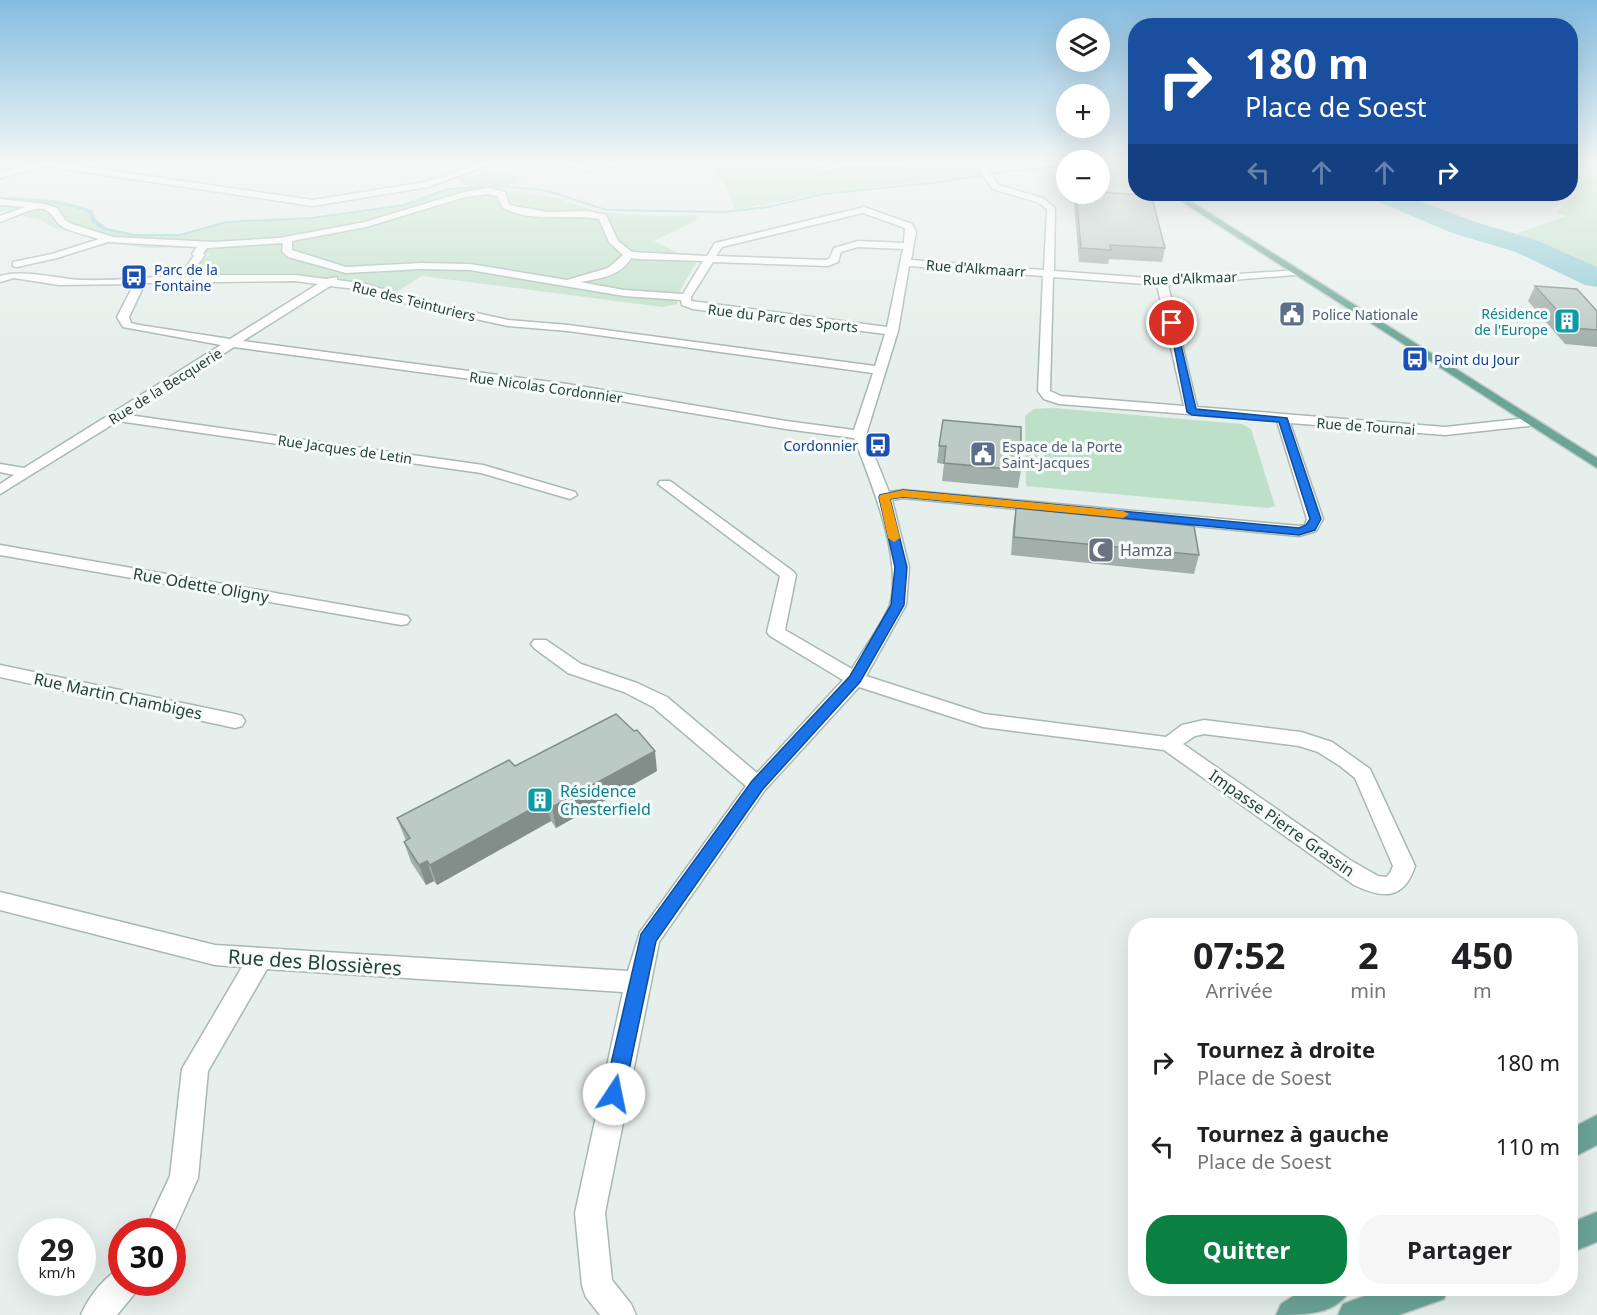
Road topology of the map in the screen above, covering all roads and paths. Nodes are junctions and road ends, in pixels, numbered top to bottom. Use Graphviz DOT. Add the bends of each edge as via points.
graph roads {
  1 [pos="67,224"];
  2 [pos="364,224"];
  3 [pos="606,224"];
  4 [pos="804,224"];
  5 [pos="904,224"];
  6 [pos="1050,224"];
  7 [pos="1221,224"];
  8 [pos="109,239"];
  9 [pos="286,240"];
  10 [pos="908,246"];
  11 [pos="202,250"];
  12 [pos="628,255"];
  13 [pos="711,258"];
  14 [pos="905,263"];
  15 [pos="14,267"];
  16 [pos="346,270"];
  17 [pos="1048,273"];
  18 [pos="1295,273"];
  19 [pos="0,279"];
  20 [pos="182,279"];
  21 [pos="141,281"];
  22 [pos="330,282"];
  23 [pos="563,282"];
  24 [pos="1162,282"];
  25 [pos="686,297"];
  26 [pos="892,331"];
  27 [pos="231,345"];
  28 [pos="878,370"];
  29 [pos="1192,412"];
  30 [pos="117,417"];
  31 [pos="1284,420"];
  32 [pos="1529,422"];
  33 [pos="859,435"];
  34 [pos="1597,464"];
  35 [pos="0,468"];
  36 [pos="26,473"];
  37 [pos="665,484"];
  38 [pos="0,490"];
  39 [pos="570,495"];
  40 [pos="884,497"];
  41 [pos="0,550"];
  42 [pos="401,620"];
  43 [pos="540,644"];
  44 [pos="0,671"];
  45 [pos="855,679"];
  46 [pos="235,721"];
  47 [pos="1169,744"];
  48 [pos="758,785"];
  49 [pos="0,901"];
  50 [pos="260,959"];
  51 [pos="637,982"];
  52 [pos="1597,1129"];
  53 [pos="1578,1140"];
  54 [pos="165,1218"];
  55 [pos="1597,1227"];
  56 [pos="1578,1235"];
  57 [pos="113,1296"];
  58 [pos="1323,1296"];
  59 [pos="1410,1296"];
  60 [pos="97,1315"];
  61 [pos="620,1315"];
  62 [pos="1292,1315"];
  63 [pos="1354,1315"];
  1 -- 8 [label="street"];
  2 -- 9 [label="street"];
  3 -- 12 [label="street" via="612,241"];
  4 -- 13 [label="street, Rue du Parc des Sports" via="718,245"];
  5 -- 10 [label="street, Rue du Parc des Sports" via="911,232"];
  6 -- 17 [label="street"];
  7 -- 18 [label="main road"];
  8 -- 11 [label="street"];
  8 -- 15 [label="street"];
  9 -- 11 [label="street"];
  9 -- 16 [label="street" via="291,255"];
  10 -- 13 [label="street" via="858,244 837,250 834,261 828,263"];
  10 -- 14 [label="street, Rue du Parc des Sports"];
  11 -- 20 [label="street"];
  12 -- 13 [label="street"];
  12 -- 23 [label="street" via="615,268"];
  13 -- 25 [label="street, Rue du Parc des Sports"];
  14 -- 17 [label="street, Rue d'Alkmaarr"];
  14 -- 26 [label="street, Rue du Parc des Sports"];
  15 -- 19 [label="street"];
  15 -- 21 [label="street, Rue des Teinturiers" via="58,282"];
  16 -- 22 [label="street, Rue de la Becquerie"];
  16 -- 23 [label="street" via="470,267"];
  17 -- 24 [label="street, Rue d'Alkmaar"];
  17 -- 29 [label="street, Rue de Tournai" via="1044,391 1048,396"];
  18 -- 24 [label="street, Rue d'Alkmaar"];
  18 -- 32 [label="main road"];
  20 -- 21 [label="street, Rue des Teinturiers"];
  20 -- 22 [label="street, Rue des Teinturiers" via="250,277"];
  21 -- 27 [label="street, Rue Nicolas Cordonnier" via="123,317 126,325"];
  22 -- 27 [label="street, Rue de la Becquerie"];
  22 -- 28 [label="street, Rue des Teinturiers" via="366,287 415,303 508,323"];
  23 -- 25 [label="street" via="624,293"];
  24 -- 29 [label="street"];
  25 -- 26 [label="street, Rue du Parc des Sports" via="686,303 699,308"];
  26 -- 28 [label="street"];
  27 -- 30 [label="street, Rue de la Becquerie"];
  27 -- 33 [label="street, Rue Nicolas Cordonnier" via="570,389 793,428"];
  28 -- 33 [label="street"];
  29 -- 31 [label="street, Rue de Tournai"];
  30 -- 36 [label="street, Rue de la Becquerie"];
  30 -- 39 [label="street, Rue Jacques de Letin" via="483,469"];
  31 -- 32 [label="street, Rue de Tournai" via="1445,431"];
  31 -- 40 [label="street" via="1315,519 1311,528 1299,531 903,494"];
  32 -- 34 [label="main road"];
  33 -- 40 [label="street"];
  35 -- 36 [label="street"];
  36 -- 38 [label="street, Rue de la Becquerie"];
  37 -- 45 [label="street, Impasse Pierre Grassin" via="788,575 776,632"];
  40 -- 45 [label="street" via="901,567 898,605"];
  41 -- 42 [label="street, Rue Odette Oligny"];
  43 -- 48 [label="street" via="579,671 631,686 660,702"];
  44 -- 46 [label="street, Rue Martin Chambiges"];
  45 -- 47 [label="street, Impasse Pierre Grassin" via="983,720"];
  45 -- 48 [label="street"];
  47 -- 47 [label="street, Impasse Pierre Grassin" via="1372,884 1388,885 1398,879 1404,866 1363,774 1325,747 1301,739 1204,727 1189,730"];
  48 -- 51 [label="street" via="648,939"];
  49 -- 50 [label="street, Rue des Blossières" via="215,955"];
  50 -- 51 [label="street, Rue des Blossières"];
  50 -- 54 [label="street" via="195,1069 184,1178"];
  51 -- 61 [label="street" via="590,1213 597,1286"];
  52 -- 53 [label="main road"];
  55 -- 56 [label="main road"];
  57 -- 60 [label="street"];
  58 -- 62 [label="main road"];
  59 -- 63 [label="main road"];
}
